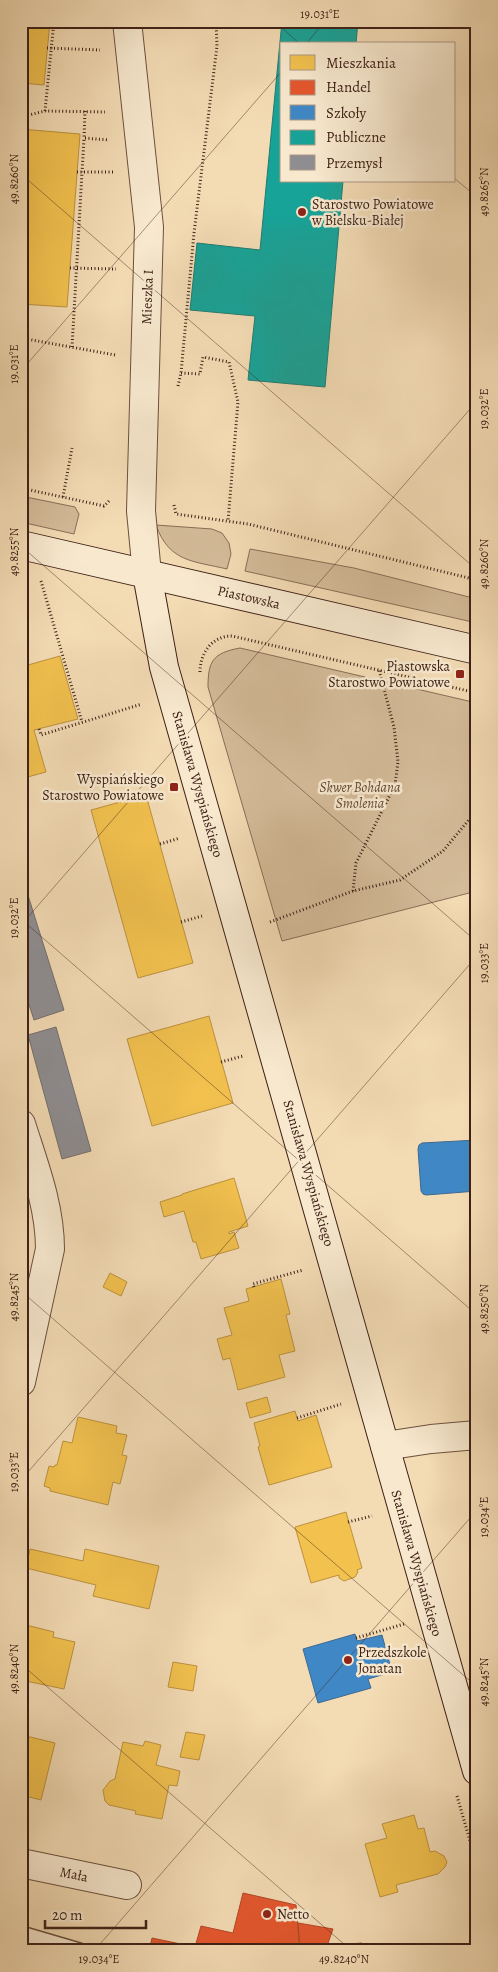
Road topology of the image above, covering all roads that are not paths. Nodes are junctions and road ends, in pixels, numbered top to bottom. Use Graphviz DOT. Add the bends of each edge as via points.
graph roads {
  1 [pos="127,21"];
  2 [pos="21,546"];
  3 [pos="147,574"];
  4 [pos="477,650"];
  5 [pos="21,1124"];
  6 [pos="21,1382"];
  7 [pos="477,1435"];
  8 [pos="385,1446"];
  9 [pos="477,1771"];
  10 [pos="21,1863"];
  11 [pos="126,1885"];
  12 [pos="21,1934"];
  13 [pos="79,1951"];
  1 -- 3 [label="street, Mieszka I" via="149,227 141,511"];
  2 -- 3 [label="street, Piastowska"];
  3 -- 4 [label="street, Piastowska"];
  3 -- 8 [label="street, Stanisława Wyspiańskiego" via="164,667"];
  5 -- 6 [label="street" via="46,1204 50,1249"];
  7 -- 8 [label="street"];
  8 -- 9 [label="street, Stanisława Wyspiańskiego"];
  10 -- 11 [label="street, Mała"];
  12 -- 13 [label="lane"];
}
